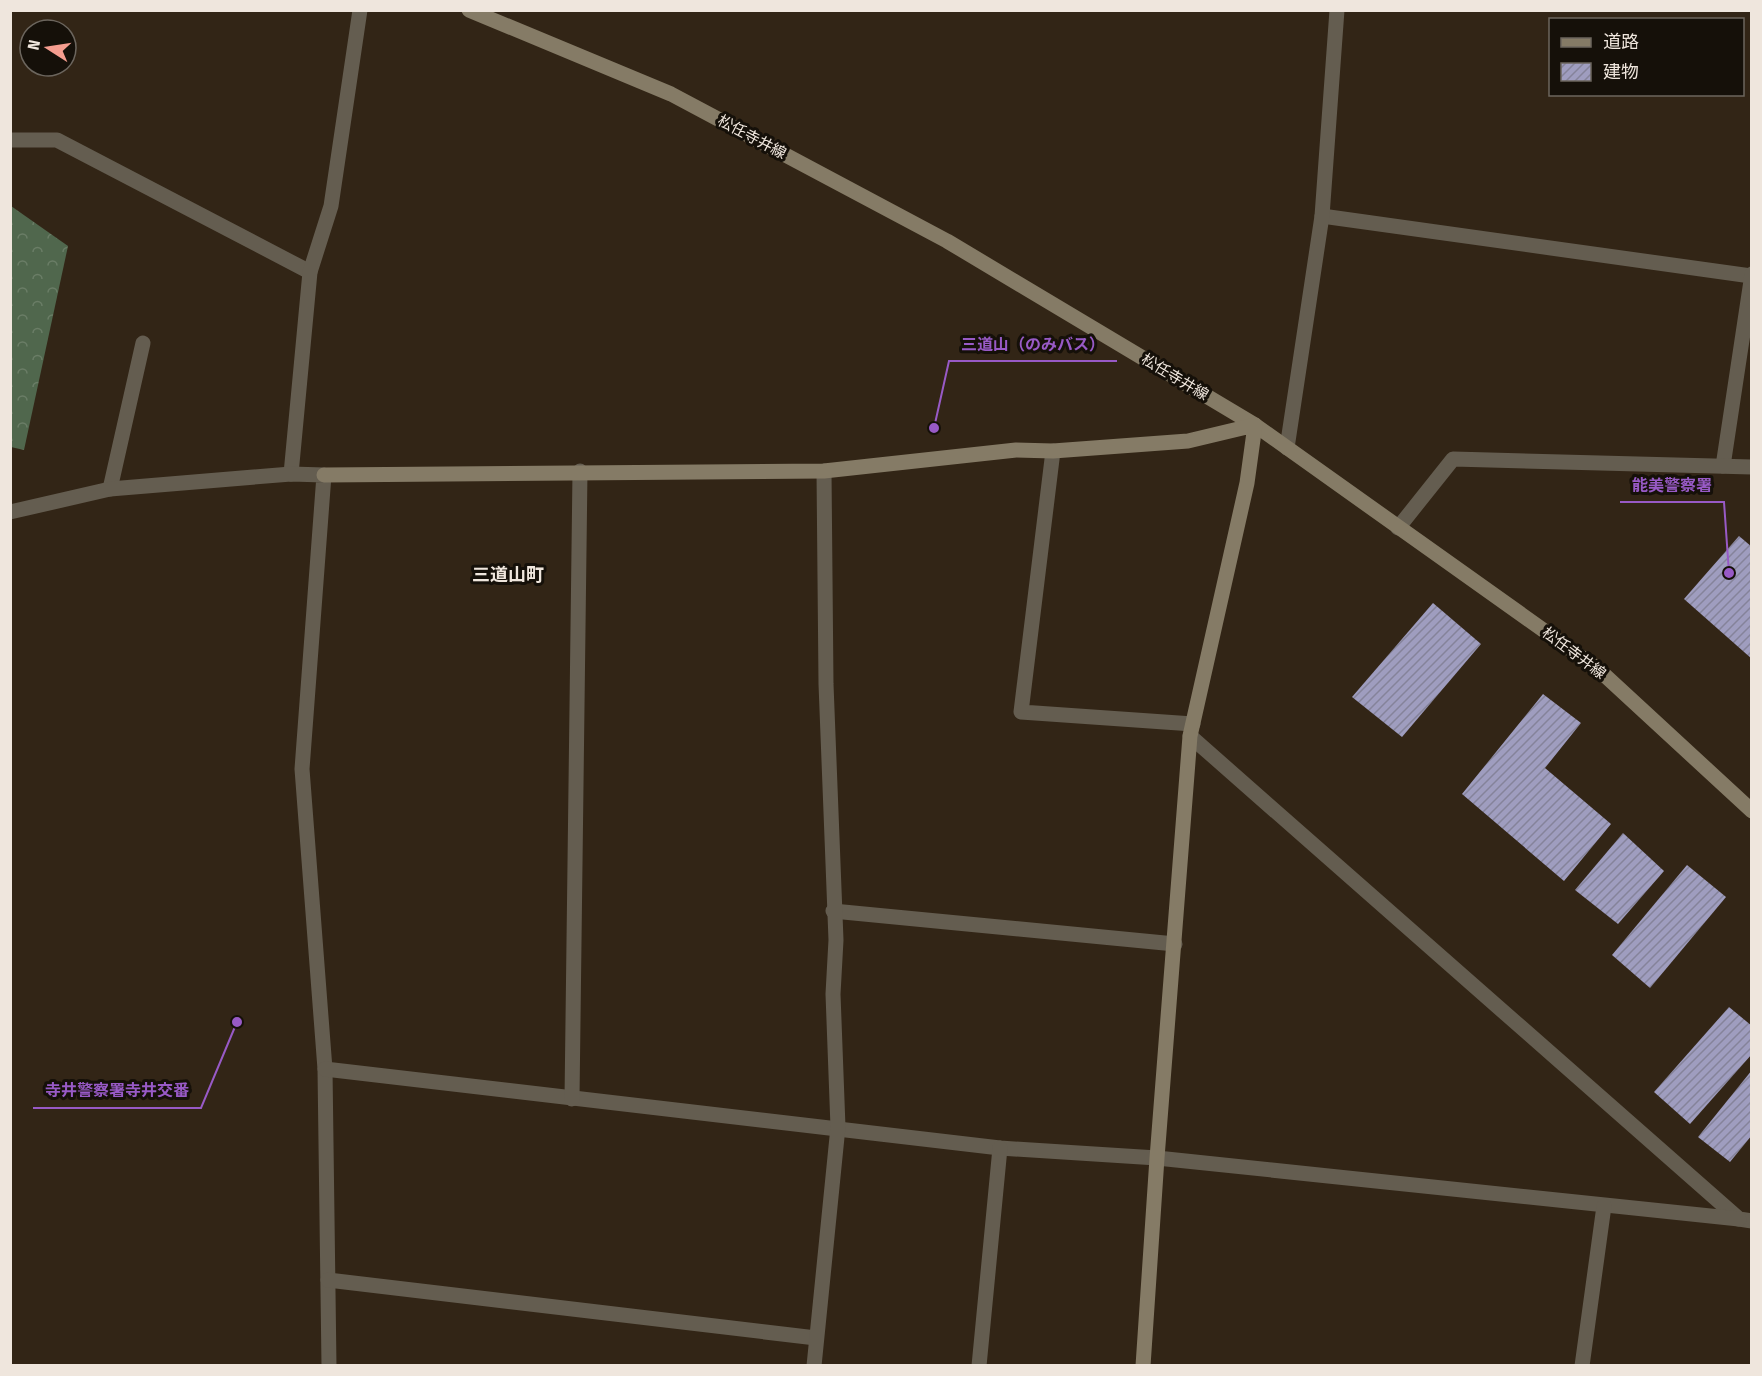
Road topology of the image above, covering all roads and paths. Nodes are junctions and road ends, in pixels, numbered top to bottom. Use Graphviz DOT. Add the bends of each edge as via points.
graph roads {
  1 [pos="360,10"];
  2 [pos="469,10"];
  3 [pos="1337,10"];
  4 [pos="10,140"];
  5 [pos="1322,216"];
  6 [pos="310,272"];
  7 [pos="1751,275"];
  8 [pos="143,344"];
  9 [pos="1255,425"];
  10 [pos="1287,448"];
  11 [pos="1053,451"];
  12 [pos="1723,466"];
  13 [pos="1752,467"];
  14 [pos="580,471"];
  15 [pos="824,471"];
  16 [pos="291,474"];
  17 [pos="324,475"];
  18 [pos="110,489"];
  19 [pos="10,512"];
  20 [pos="1398,528"];
  21 [pos="1192,730"];
  22 [pos="1752,811"];
  23 [pos="833,911"];
  24 [pos="1175,944"];
  25 [pos="325,1068"];
  26 [pos="572,1099"];
  27 [pos="838,1127"];
  28 [pos="1000,1148"];
  29 [pos="1157,1158"];
  30 [pos="1604,1206"];
  31 [pos="1745,1220"];
  32 [pos="328,1280"];
  33 [pos="816,1338"];
  34 [pos="329,1365"];
  35 [pos="814,1365"];
  36 [pos="979,1365"];
  37 [pos="1143,1365"];
  38 [pos="1582,1365"];
  1 -- 6 [label="street" via="331,206"];
  2 -- 9 [label="street, 松任寺井線" via="670,94 722,121 947,241"];
  3 -- 5 [label="street"];
  4 -- 6 [label="street" via="57,140"];
  5 -- 7 [label="street"];
  5 -- 10 [label="street"];
  6 -- 16 [label="street"];
  7 -- 12 [label="street"];
  8 -- 18 [label="street"];
  9 -- 10 [label="street, 松任寺井線"];
  9 -- 11 [label="street" via="1188,441"];
  9 -- 21 [label="street" via="1247,483"];
  10 -- 20 [label="street, 松任寺井線"];
  11 -- 15 [label="street" via="1016,450"];
  11 -- 21 [label="street" via="1021,712"];
  12 -- 13 [label="street"];
  12 -- 20 [label="street" via="1453,459"];
  14 -- 15 [label="street"];
  14 -- 17 [label="street"];
  14 -- 26 [label="street"];
  15 -- 23 [label="street"];
  16 -- 17 [label="street"];
  16 -- 18 [label="street"];
  17 -- 25 [label="street" via="302,769"];
  18 -- 19 [label="street"];
  20 -- 22 [label="street, 松任寺井線" via="1598,669"];
  21 -- 24 [label="street"];
  21 -- 31 [label="street"];
  23 -- 24 [label="street"];
  23 -- 27 [label="street"];
  24 -- 29 [label="street"];
  25 -- 26 [label="street"];
  25 -- 32 [label="street"];
  26 -- 27 [label="street"];
  27 -- 28 [label="street"];
  27 -- 33 [label="street"];
  28 -- 29 [label="street"];
  28 -- 36 [label="street"];
  29 -- 30 [label="street"];
  29 -- 37 [label="street"];
  30 -- 31 [label="street"];
  30 -- 38 [label="street"];
  32 -- 33 [label="street"];
  32 -- 34 [label="street"];
  33 -- 35 [label="street"];
}
